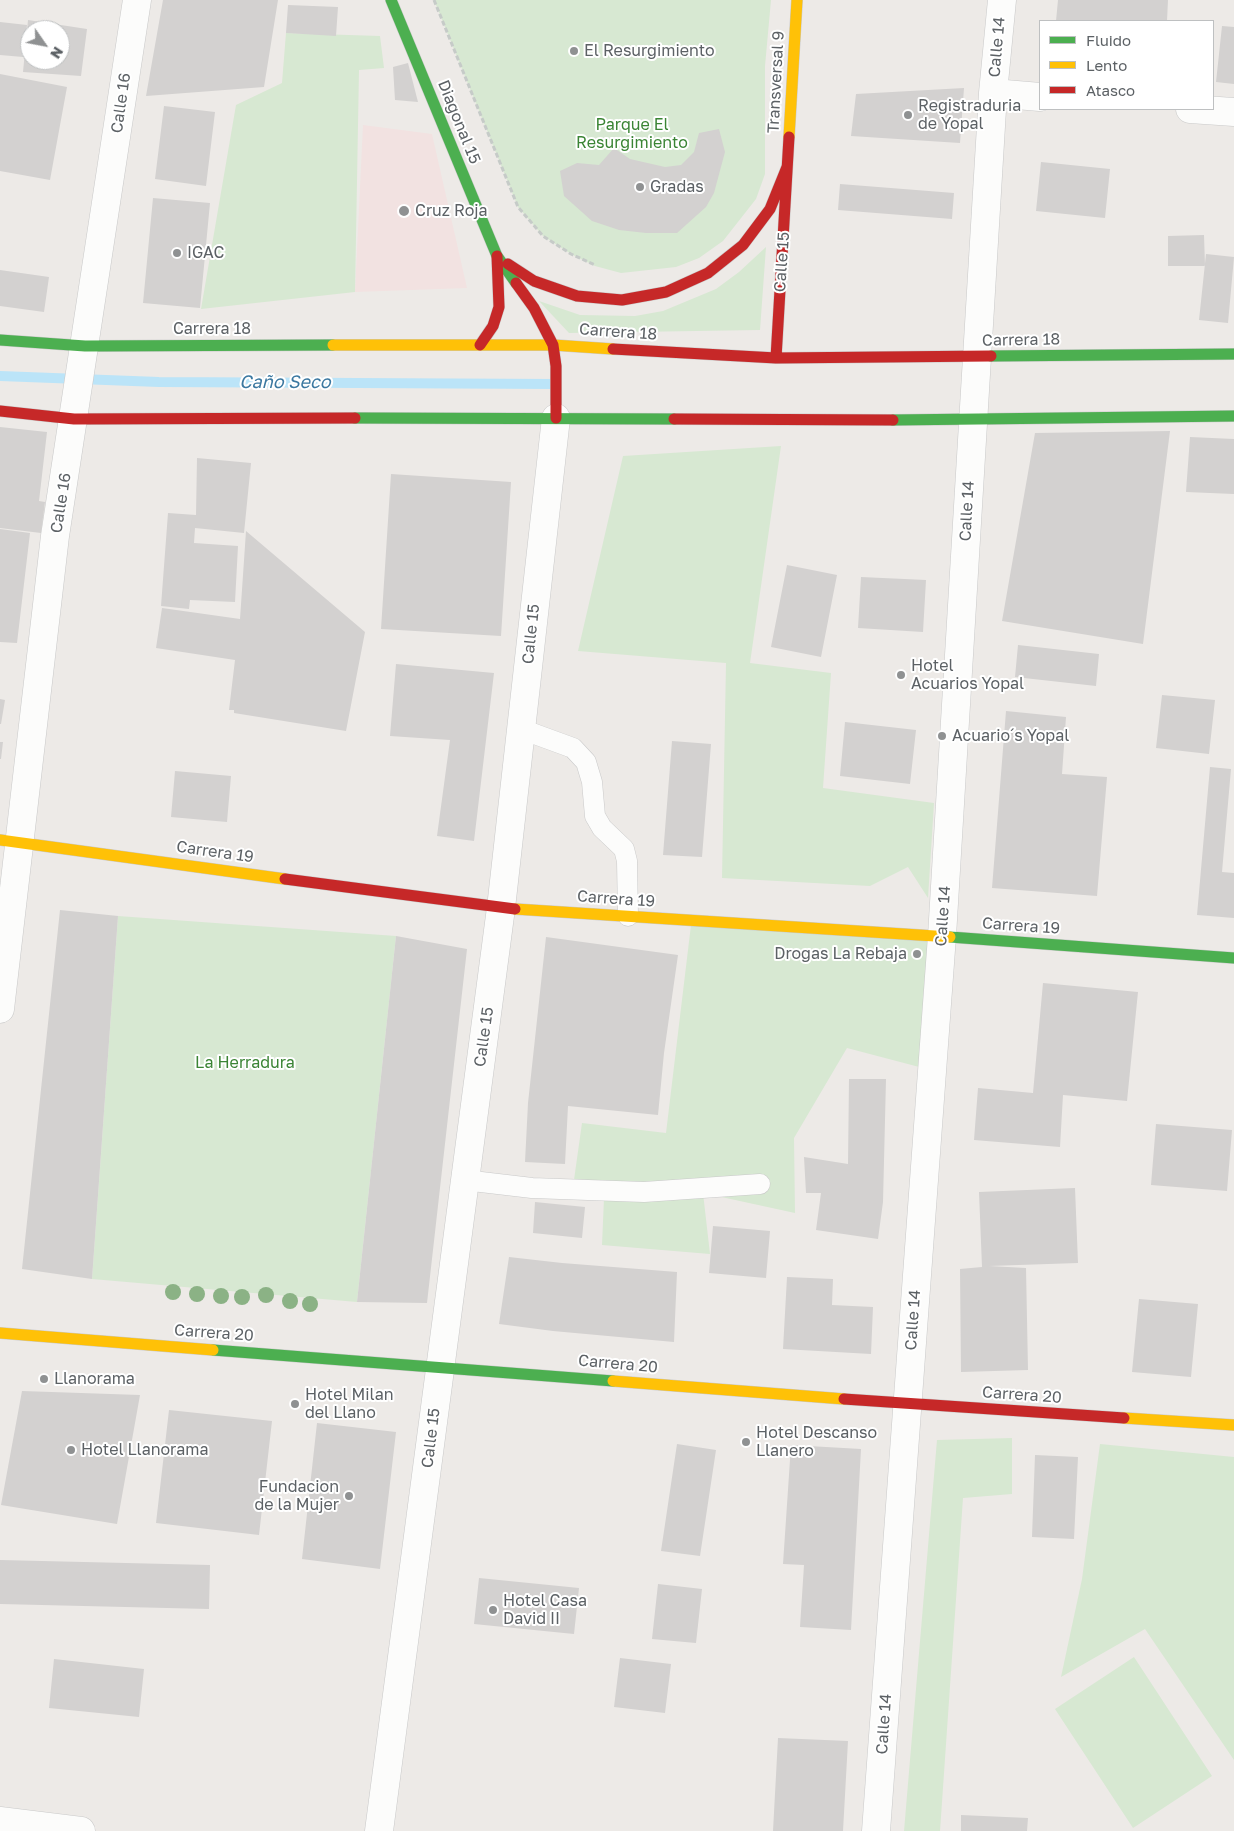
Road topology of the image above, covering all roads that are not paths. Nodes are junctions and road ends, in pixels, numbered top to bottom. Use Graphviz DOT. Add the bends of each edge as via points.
graph roads {
  1 [pos="137,0"];
  2 [pos="391,0"];
  3 [pos="797,0"];
  4 [pos="1002,0"];
  5 [pos="993,93"];
  6 [pos="1039,97"];
  7 [pos="1205,110"];
  8 [pos="1234,112"];
  9 [pos="788,166"];
  10 [pos="497,256"];
  11 [pos="0,340"];
  12 [pos="480,345"];
  13 [pos="553,345"];
  14 [pos="85,346"];
  15 [pos="1234,354"];
  16 [pos="776,358"];
  17 [pos="976,360"];
  18 [pos="0,412"];
  19 [pos="74,413"];
  20 [pos="1234,416"];
  21 [pos="972,417"];
  22 [pos="556,418"];
  23 [pos="521,729"];
  24 [pos="9,841"];
  25 [pos="501,908"];
  26 [pos="628,916"];
  27 [pos="942,936"];
  28 [pos="1234,958"];
  29 [pos="0,1009"];
  30 [pos="464,1180"];
  31 [pos="760,1184"];
  32 [pos="0,1333"];
  33 [pos="440,1366"];
  34 [pos="907,1404"];
  35 [pos="1234,1425"];
  36 [pos="0,1821"];
  37 [pos="81,1831"];
  38 [pos="379,1831"];
  39 [pos="876,1831"];
  1 -- 14 [label="street, Calle 16"];
  2 -- 10 [label="street, Diagonal 15"];
  3 -- 9 [label="street, Transversal 9"];
  4 -- 5 [label="street, Calle 14"];
  5 -- 6 [label="street"];
  5 -- 17 [label="street, Calle 14"];
  7 -- 8 [label="street"];
  9 -- 10 [label="street" via="770,209 743,245 708,273 666,292 622,300 577,296 534,281"];
  9 -- 16 [label="street, Calle 15"];
  10 -- 12 [label="street" via="499,307 493,326"];
  10 -- 13 [label="street, Calle 15" via="534,308"];
  11 -- 14 [label="street, Carrera 18"];
  12 -- 13 [label="street, Carrera 18"];
  12 -- 14 [label="street, Carrera 18"];
  13 -- 16 [label="street, Carrera 18"];
  13 -- 22 [label="street, Calle 15"];
  14 -- 19 [label="street, Calle 16"];
  15 -- 17 [label="street, Carrera 18"];
  16 -- 17 [label="street, Carrera 18"];
  17 -- 21 [label="street, Calle 14"];
  18 -- 19 [label="street"];
  19 -- 22 [label="street"];
  19 -- 24 [label="street, Calle 16"];
  20 -- 21 [label="street"];
  21 -- 22 [label="street"];
  21 -- 27 [label="street, Calle 14"];
  22 -- 23 [label="street, Calle 15"];
  23 -- 25 [label="street, Calle 15"];
  23 -- 26 [label="lane" via="573,748 586,762 592,782 595,816 602,828 624,849"];
  24 -- 25 [label="street, Carrera 19"];
  24 -- 29 [label="street, Calle 16"];
  25 -- 26 [label="street, Carrera 19"];
  25 -- 30 [label="street, Calle 15"];
  26 -- 27 [label="street, Carrera 19"];
  27 -- 28 [label="street, Carrera 19"];
  27 -- 34 [label="street, Calle 14"];
  30 -- 31 [label="lane" via="532,1188 644,1192"];
  30 -- 33 [label="street, Calle 15"];
  32 -- 33 [label="street, Carrera 20"];
  33 -- 34 [label="street, Carrera 20"];
  33 -- 38 [label="street, Calle 15"];
  34 -- 35 [label="street, Carrera 20"];
  34 -- 39 [label="street, Calle 14"];
  36 -- 37 [label="street"];
}
